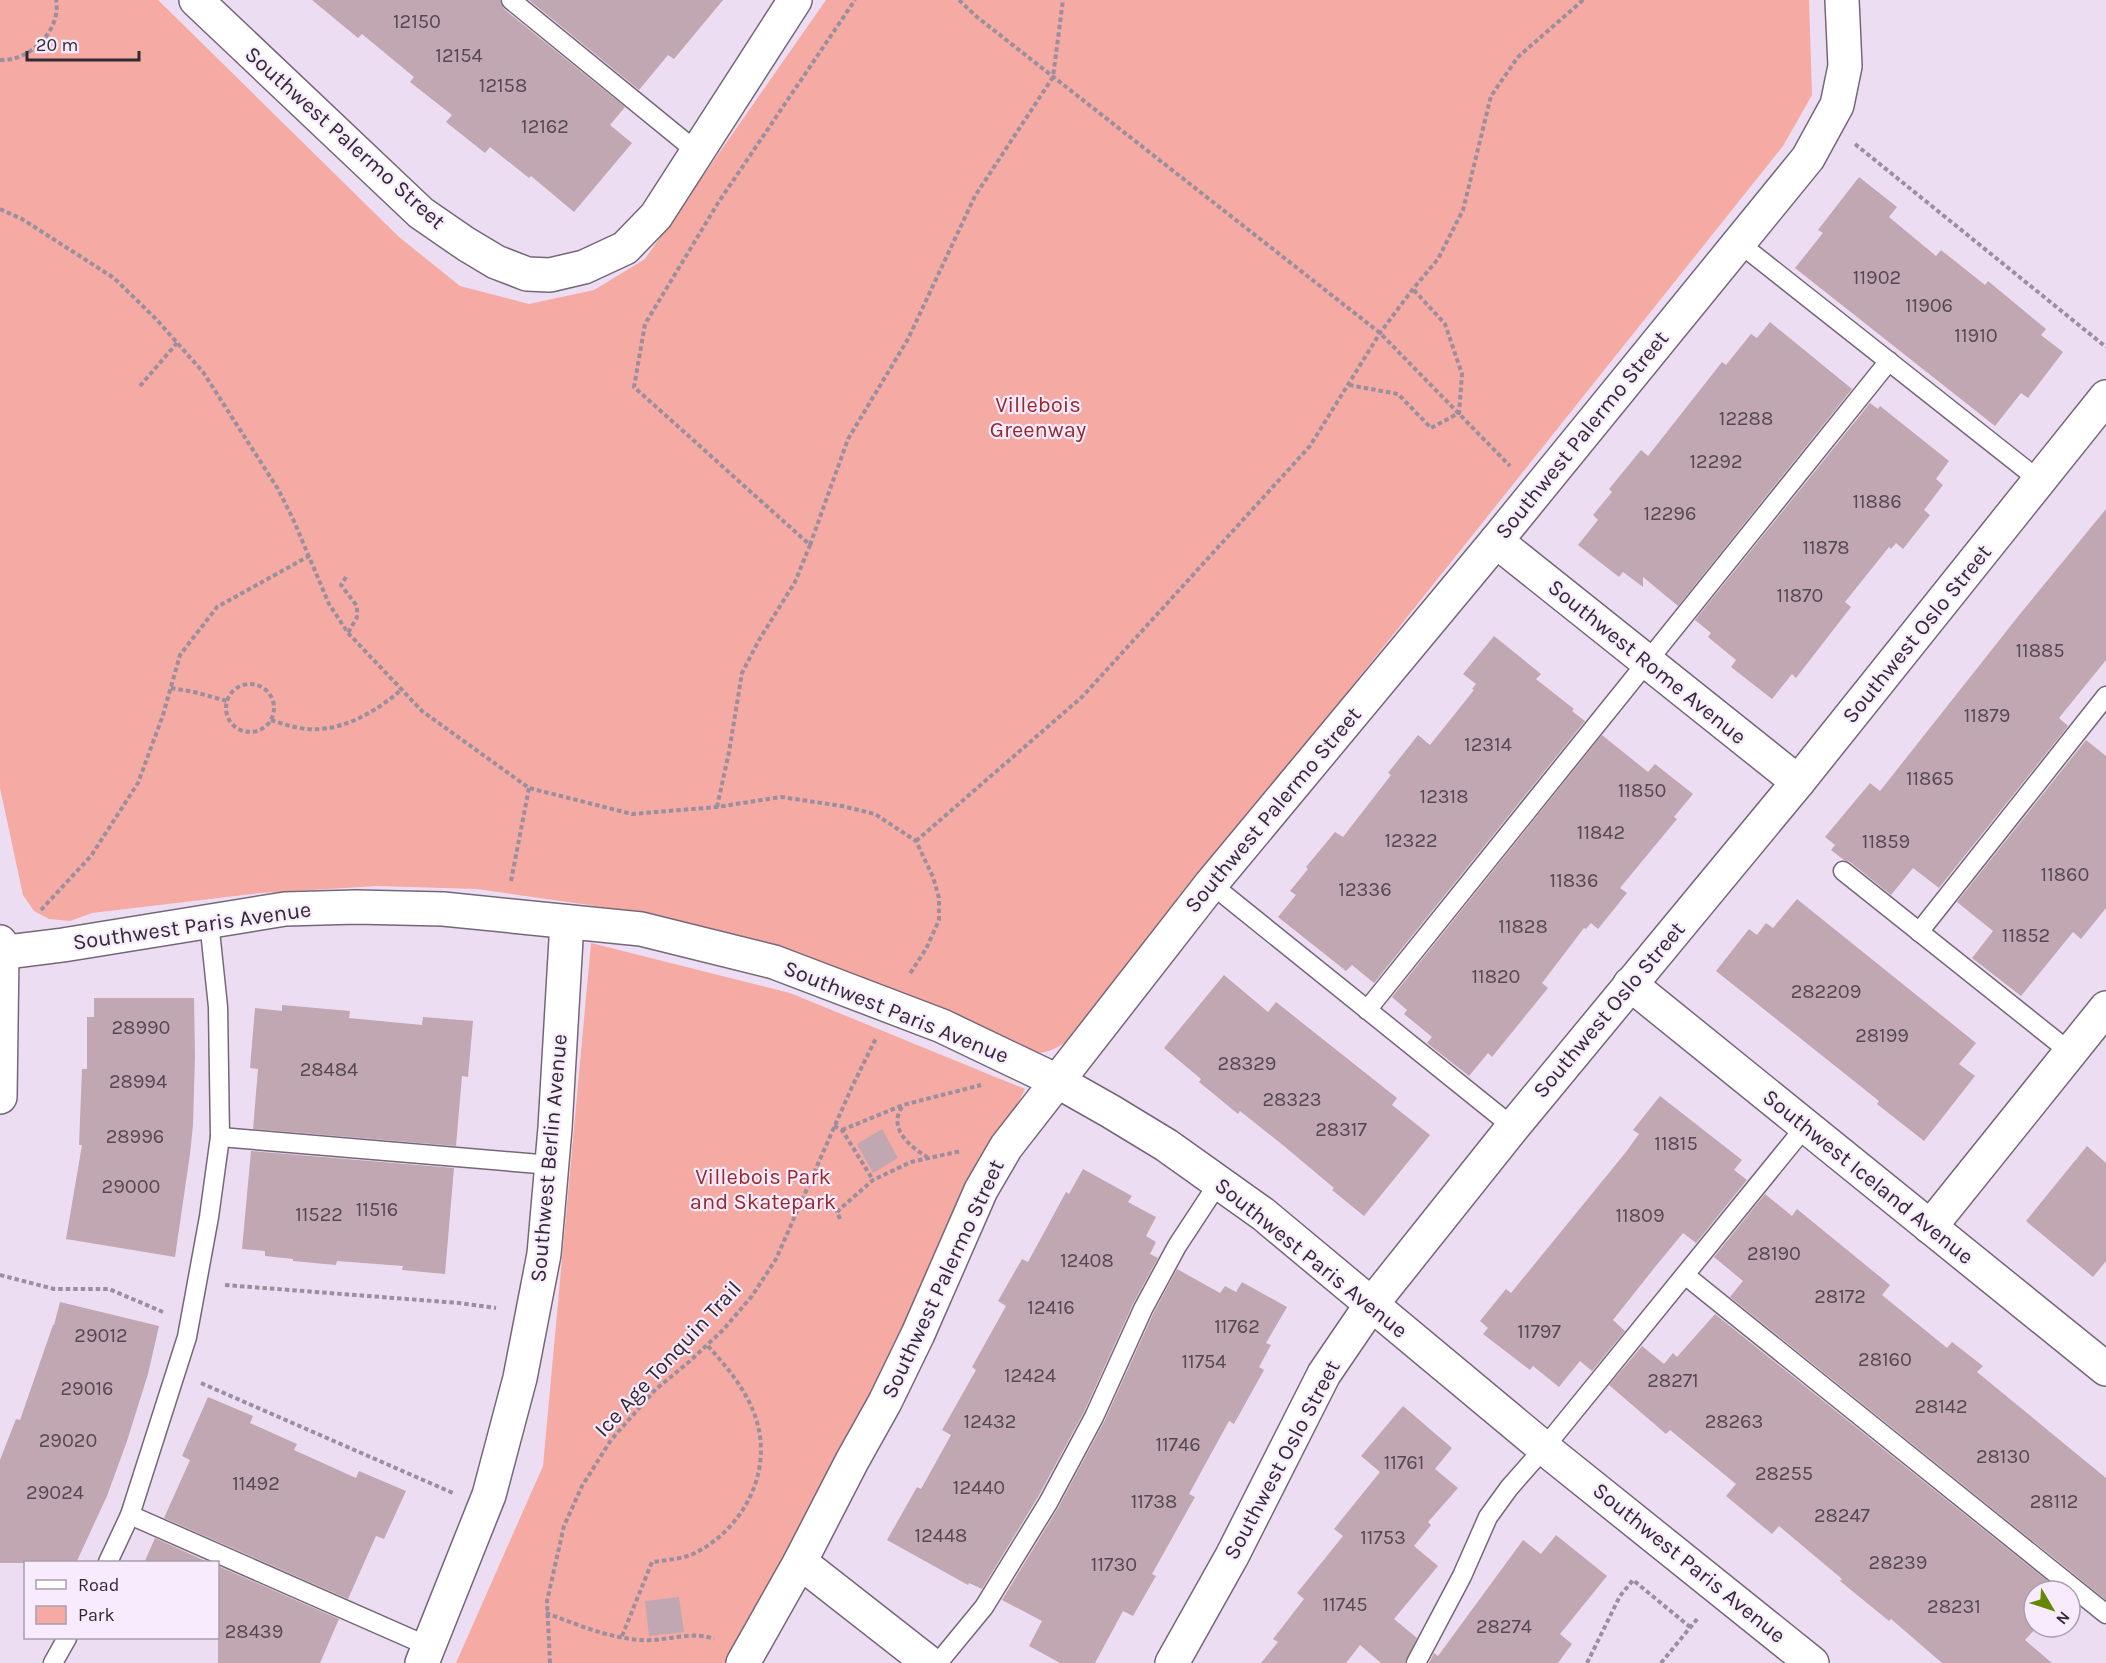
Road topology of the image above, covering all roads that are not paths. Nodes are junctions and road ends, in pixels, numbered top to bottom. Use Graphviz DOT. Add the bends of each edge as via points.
graph roads {
  1 [pos="511,0"];
  2 [pos="795,0"];
  3 [pos="1842,0"];
  4 [pos="206,4"];
  5 [pos="696,151"];
  6 [pos="1739,243"];
  7 [pos="1888,361"];
  8 [pos="2106,397"];
  9 [pos="2039,480"];
  10 [pos="1496,541"];
  11 [pos="1647,661"];
  12 [pos="2106,696"];
  13 [pos="1798,782"];
  14 [pos="1843,871"];
  15 [pos="1211,884"];
  16 [pos="209,921"];
  17 [pos="567,922"];
  18 [pos="1919,932"];
  19 [pos="1,949"];
  20 [pos="1630,984"];
  21 [pos="2106,1008"];
  22 [pos="1367,1010"];
  23 [pos="2070,1052"];
  24 [pos="1057,1081"];
  25 [pos="0,1097"];
  26 [pos="1513,1126"];
  27 [pos="1805,1126"];
  28 [pos="220,1137"];
  29 [pos="551,1165"];
  30 [pos="1219,1182"];
  31 [pos="1930,1227"];
  32 [pos="1685,1275"];
  33 [pos="1371,1305"];
  34 [pos="2106,1369"];
  35 [pos="1544,1448"];
  36 [pos="129,1515"];
  37 [pos="109,1561"];
  38 [pos="800,1562"];
  39 [pos="2106,1614"];
  40 [pos="66,1639"];
  41 [pos="426,1655"];
  42 [pos="746,1658"];
  43 [pos="53,1663"];
  44 [pos="929,1663"];
  45 [pos="939,1663"];
  46 [pos="1172,1663"];
  47 [pos="1416,1663"];
  48 [pos="1812,1663"];
  1 -- 5 [label="lane"];
  2 -- 5 [label="street, Southwest Palermo Street"];
  3 -- 6 [label="street, Southwest Palermo Street" via="1845,66 1837,105 1808,158"];
  4 -- 5 [label="street, Southwest Palermo Street" via="421,213 496,262 527,274 550,275 584,267 625,248 656,216"];
  6 -- 7 [label="lane"];
  6 -- 10 [label="street, Southwest Palermo Street"];
  7 -- 9 [label="lane"];
  7 -- 11 [label="lane"];
  8 -- 9 [label="street, Southwest Oslo Street"];
  9 -- 13 [label="street, Southwest Oslo Street"];
  10 -- 11 [label="street, Southwest Rome Avenue"];
  10 -- 15 [label="street, Southwest Palermo Street"];
  11 -- 13 [label="street, Southwest Rome Avenue"];
  11 -- 22 [label="lane"];
  12 -- 18 [label="lane"];
  13 -- 20 [label="street, Southwest Oslo Street"];
  14 -- 18 [label="lane"];
  15 -- 22 [label="lane"];
  15 -- 24 [label="street, Southwest Palermo Street"];
  16 -- 17 [label="street, Southwest Paris Avenue" via="285,909 356,907 443,909"];
  16 -- 19 [label="street, Southwest Paris Avenue"];
  16 -- 28 [label="lane" via="218,1006"];
  17 -- 24 [label="street, Southwest Paris Avenue" via="641,929 774,962 942,1026"];
  17 -- 29 [label="street, Southwest Berlin Avenue"];
  18 -- 23 [label="lane"];
  19 -- 25 [label="street"];
  20 -- 26 [label="street, Southwest Oslo Street"];
  20 -- 27 [label="street, Southwest Iceland Avenue"];
  21 -- 23 [label="street"];
  22 -- 26 [label="lane"];
  23 -- 31 [label="street"];
  24 -- 30 [label="street, Southwest Paris Avenue" via="1166,1145"];
  24 -- 38 [label="street, Southwest Palermo Street" via="1006,1147 981,1190 885,1402"];
  26 -- 33 [label="street, Southwest Oslo Street"];
  27 -- 31 [label="street, Southwest Iceland Avenue"];
  27 -- 32 [label="lane"];
  28 -- 29 [label="lane"];
  28 -- 36 [label="lane" via="190,1318"];
  29 -- 41 [label="street, Southwest Berlin Avenue" via="544,1254 520,1378 484,1506"];
  30 -- 33 [label="street, Southwest Paris Avenue"];
  30 -- 45 [label="lane" via="1177,1246 1048,1503 984,1607"];
  31 -- 34 [label="street, Southwest Iceland Avenue"];
  32 -- 35 [label="lane"];
  32 -- 39 [label="lane"];
  33 -- 35 [label="street, Southwest Paris Avenue"];
  33 -- 46 [label="street, Southwest Oslo Street" via="1324,1374 1232,1556"];
  35 -- 47 [label="lane" via="1488,1517"];
  35 -- 48 [label="street, Southwest Paris Avenue"];
  36 -- 37 [label="lane"];
  36 -- 41 [label="lane"];
  38 -- 42 [label="street, Southwest Palermo Street"];
  38 -- 44 [label="street"];
  40 -- 43 [label="lane"];
}
